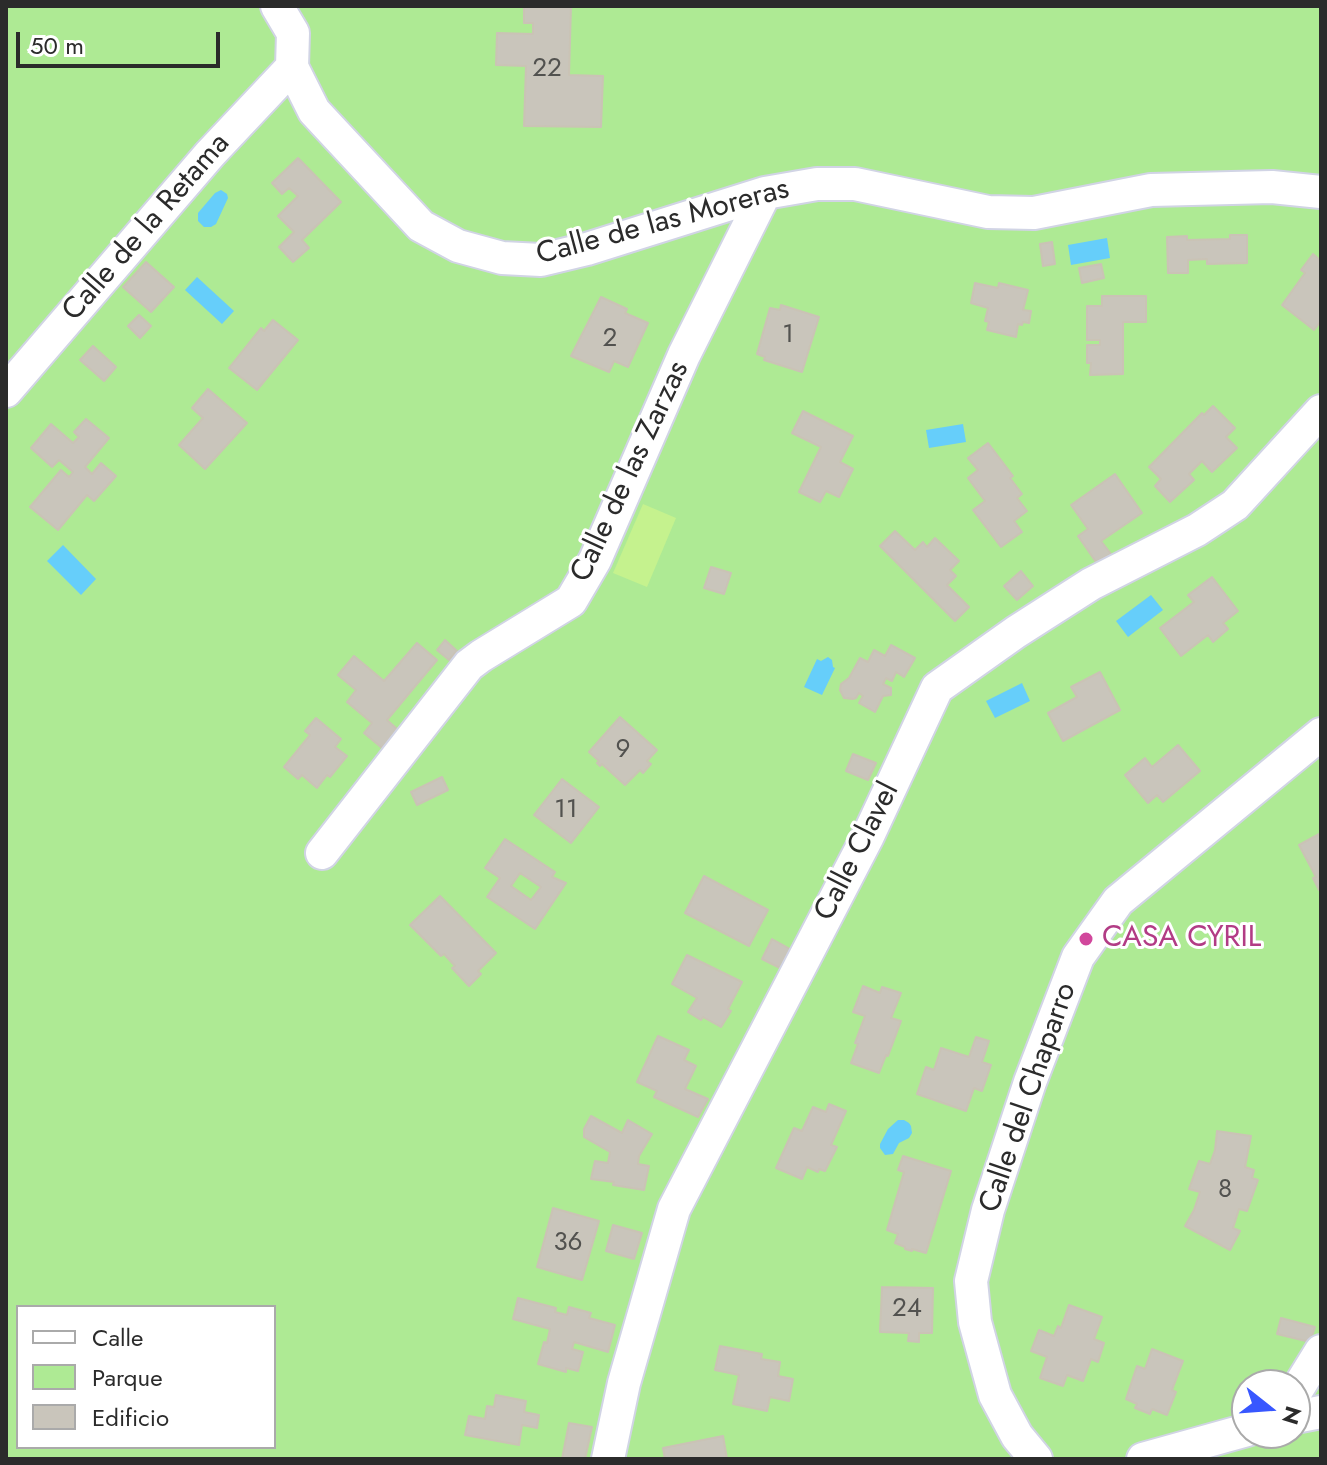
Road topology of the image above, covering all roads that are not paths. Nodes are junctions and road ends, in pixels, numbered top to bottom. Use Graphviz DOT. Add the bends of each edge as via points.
graph roads {
  1 [pos="277,6"];
  2 [pos="292,67"];
  3 [pos="1321,192"];
  4 [pos="765,193"];
  5 [pos="6,391"];
  6 [pos="1321,411"];
  7 [pos="1321,734"];
  8 [pos="322,853"];
  9 [pos="1321,1351"];
  10 [pos="1310,1369"];
  11 [pos="1231,1434"];
  12 [pos="608,1459"];
  13 [pos="1036,1459"];
  14 [pos="1143,1459"];
  1 -- 2 [label="street, Calle de las Moreras" via="293,33"];
  2 -- 4 [label="street, Calle de las Moreras" via="314,111 421,226 458,246 502,258 541,260 587,249"];
  2 -- 5 [label="street, Calle de la Retama"];
  3 -- 4 [label="street, Calle de las Moreras" via="1272,187 1151,190 1034,213 988,212 855,184"];
  4 -- 8 [label="street, Calle de las Zarzas" via="684,355 595,560 571,601 469,665"];
  6 -- 12 [label="street, Calle Clavel" via="1235,505 1091,584 937,688 868,836 674,1209"];
  7 -- 13 [label="street, Calle del Chaparro" via="1118,901 1078,957 1025,1097 971,1281 975,1322 995,1395"];
  9 -- 10 [label="street"];
  11 -- 14 [label="street"];
}
